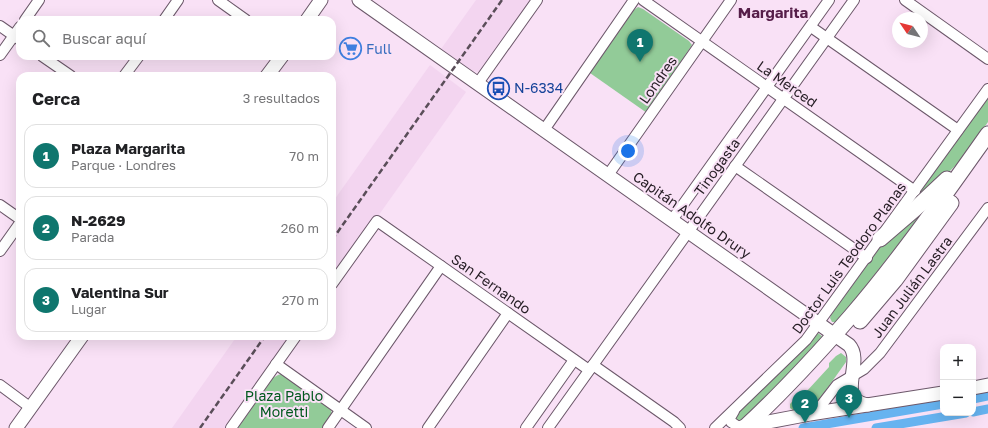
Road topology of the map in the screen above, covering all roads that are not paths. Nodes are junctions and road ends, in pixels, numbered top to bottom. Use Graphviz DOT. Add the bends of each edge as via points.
graph roads {
  1 [pos="39,0"];
  2 [pos="178,0"];
  3 [pos="218,0"];
  4 [pos="322,0"];
  5 [pos="359,0"];
  6 [pos="537,0"];
  7 [pos="634,0"];
  8 [pos="643,0"];
  9 [pos="731,0"];
  10 [pos="830,0"];
  11 [pos="854,0"];
  12 [pos="905,0"];
  13 [pos="28,16"];
  14 [pos="167,16"];
  15 [pos="240,16"];
  16 [pos="310,16"];
  17 [pos="0,26"];
  18 [pos="811,26"];
  19 [pos="16,37"];
  20 [pos="827,38"];
  21 [pos="16,39"];
  22 [pos="702,42"];
  23 [pos="0,55"];
  24 [pos="987,57"];
  25 [pos="48,60"];
  26 [pos="136,60"];
  27 [pos="279,60"];
  28 [pos="65,72"];
  29 [pos="127,72"];
  30 [pos="270,72"];
  31 [pos="478,83"];
  32 [pos="767,87"];
  33 [pos="988,89"];
  34 [pos="783,98"];
  35 [pos="544,130"];
  36 [pos="958,130"];
  37 [pos="988,134"];
  38 [pos="982,151"];
  39 [pos="735,166"];
  40 [pos="608,176"];
  41 [pos="915,191"];
  42 [pos="0,205"];
  43 [pos="988,208"];
  44 [pos="16,216"];
  45 [pos="672,220"];
  46 [pos="16,229"];
  47 [pos="688,232"];
  48 [pos="880,239"];
  49 [pos="0,251"];
  50 [pos="867,258"];
  51 [pos="441,266"];
  52 [pos="336,278"];
  53 [pos="508,313"];
  54 [pos="819,324"];
  55 [pos="839,338"];
  56 [pos="79,340"];
  57 [pos="293,340"];
  58 [pos="574,360"];
  59 [pos="276,364"];
  60 [pos="591,368"];
  61 [pos="852,377"];
  62 [pos="0,385"];
  63 [pos="988,385"];
  64 [pos="976,387"];
  65 [pos="940,393"];
  66 [pos="868,405"];
  67 [pos="31,408"];
  68 [pos="735,409"];
  69 [pos="341,410"];
  70 [pos="810,414"];
  71 [pos="750,427"];
  72 [pos="16,428"];
  73 [pos="231,428"];
  74 [pos="328,428"];
  75 [pos="366,428"];
  76 [pos="428,428"];
  77 [pos="526,428"];
  78 [pos="548,428"];
  79 [pos="680,428"];
  80 [pos="715,428"];
  1 -- 13 [label="street"];
  2 -- 14 [label="street"];
  3 -- 15 [label="street"];
  4 -- 16 [label="main road"];
  5 -- 31 [label="main road, Capitán Adolfo Drury"];
  6 -- 31 [label="street"];
  7 -- 35 [label="street"];
  8 -- 22 [label="street, La Merced"];
  9 -- 22 [label="street, Londres"];
  10 -- 18 [label="street, Tinogasta"];
  11 -- 20 [label="street, Tinogasta"];
  12 -- 24 [label="street"];
  17 -- 19 [label="street"];
  18 -- 20 [label="street"];
  18 -- 32 [label="street, Tinogasta"];
  20 -- 34 [label="street, Tinogasta"];
  20 -- 36 [label="street"];
  21 -- 23 [label="street"];
  22 -- 32 [label="street, La Merced"];
  22 -- 40 [label="street, Londres"];
  25 -- 28 [label="street"];
  26 -- 29 [label="street"];
  27 -- 30 [label="main road"];
  31 -- 35 [label="main road, Capitán Adolfo Drury"];
  32 -- 34 [label="street, La Merced"];
  32 -- 45 [label="street, Tinogasta"];
  33 -- 36 [label="street, Doctor Luis Teodoro Planas"];
  34 -- 39 [label="street, Tinogasta"];
  34 -- 41 [label="street, La Merced"];
  35 -- 40 [label="main road, Capitán Adolfo Drury"];
  36 -- 41 [label="street, Doctor Luis Teodoro Planas"];
  37 -- 38 [label="highway"];
  38 -- 48 [label="highway"];
  38 -- 55 [label="highway" via="894,262"];
  39 -- 47 [label="street, Tinogasta"];
  39 -- 50 [label="street"];
  40 -- 45 [label="main road, Capitán Adolfo Drury"];
  41 -- 48 [label="street, Doctor Luis Teodoro Planas"];
  42 -- 44 [label="street"];
  43 -- 61 [label="street, Juan Julián Lastra" via="888,343 864,369"];
  45 -- 47 [label="main road, Capitán Adolfo Drury"];
  46 -- 49 [label="street"];
  47 -- 54 [label="main road, Capitán Adolfo Drury"];
  47 -- 60 [label="street, Tinogasta"];
  48 -- 50 [label="street, Doctor Luis Teodoro Planas"];
  50 -- 54 [label="street, Doctor Luis Teodoro Planas"];
  51 -- 52 [label="street, San Fernando" via="377,221"];
  51 -- 53 [label="street, San Fernando"];
  51 -- 69 [label="street"];
  53 -- 58 [label="street, San Fernando"];
  53 -- 76 [label="street"];
  54 -- 55 [label="main road, Capitán Adolfo Drury"];
  54 -- 68 [label="street, Doctor Luis Teodoro Planas" via="800,348"];
  55 -- 61 [label="main road, Capitán Adolfo Drury" via="853,350"];
  55 -- 71 [label="highway" via="802,371"];
  56 -- 67 [label="main road"];
  57 -- 59 [label="street"];
  58 -- 60 [label="street, San Fernando"];
  58 -- 77 [label="street"];
  59 -- 69 [label="street"];
  59 -- 73 [label="street"];
  60 -- 78 [label="street, Tinogasta"];
  60 -- 79 [label="street, San Fernando"];
  61 -- 66 [label="main road, Capitán Adolfo Drury" via="851,389 854,397 860,403"];
  61 -- 70 [label="street, Juan Julián Lastra" via="836,386 820,407"];
  62 -- 67 [label="street"];
  63 -- 64 [label="main road"];
  65 -- 66 [label="main road"];
  66 -- 70 [label="main road"];
  67 -- 72 [label="main road"];
  68 -- 71 [label="street" via="730,416 731,422 736,426"];
  68 -- 80 [label="street, Doctor Luis Teodoro Planas"];
  69 -- 74 [label="street"];
  69 -- 75 [label="street"];
  70 -- 71 [label="main road"];
}
